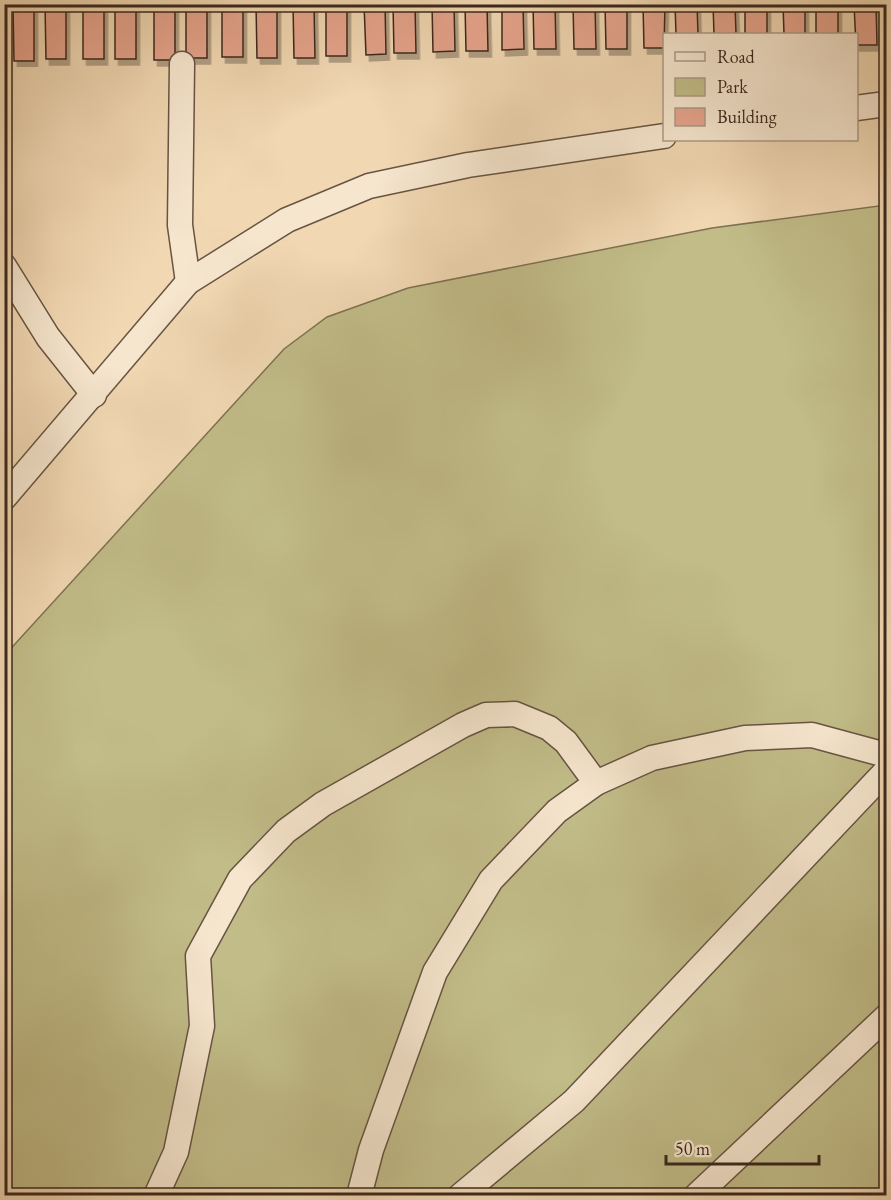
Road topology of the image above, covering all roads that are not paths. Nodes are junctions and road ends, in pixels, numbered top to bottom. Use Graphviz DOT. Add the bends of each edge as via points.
graph roads {
  1 [pos="182,64"];
  2 [pos="886,104"];
  3 [pos="858,108"];
  4 [pos="663,136"];
  5 [pos="4,266"];
  6 [pos="188,282"];
  7 [pos="94,395"];
  8 [pos="4,498"];
  9 [pos="886,755"];
  10 [pos="886,771"];
  11 [pos="596,783"];
  12 [pos="886,1017"];
  13 [pos="156,1196"];
  14 [pos="359,1196"];
  15 [pos="460,1196"];
  16 [pos="696,1196"];
  1 -- 6 [label="street" via="180,225"];
  2 -- 3 [label="street"];
  4 -- 6 [label="street" via="468,165 369,186 287,220"];
  5 -- 7 [label="street" via="48,337"];
  6 -- 7 [label="street"];
  7 -- 8 [label="street"];
  9 -- 11 [label="street" via="812,735 745,738 652,758"];
  10 -- 15 [label="street" via="574,1101"];
  11 -- 13 [label="street" via="566,742 549,728 515,714 486,715 323,804 286,831 240,879 198,956 202,1026 176,1152"];
  11 -- 14 [label="street" via="557,811 491,880 435,972"];
  12 -- 16 [label="street"];
}
